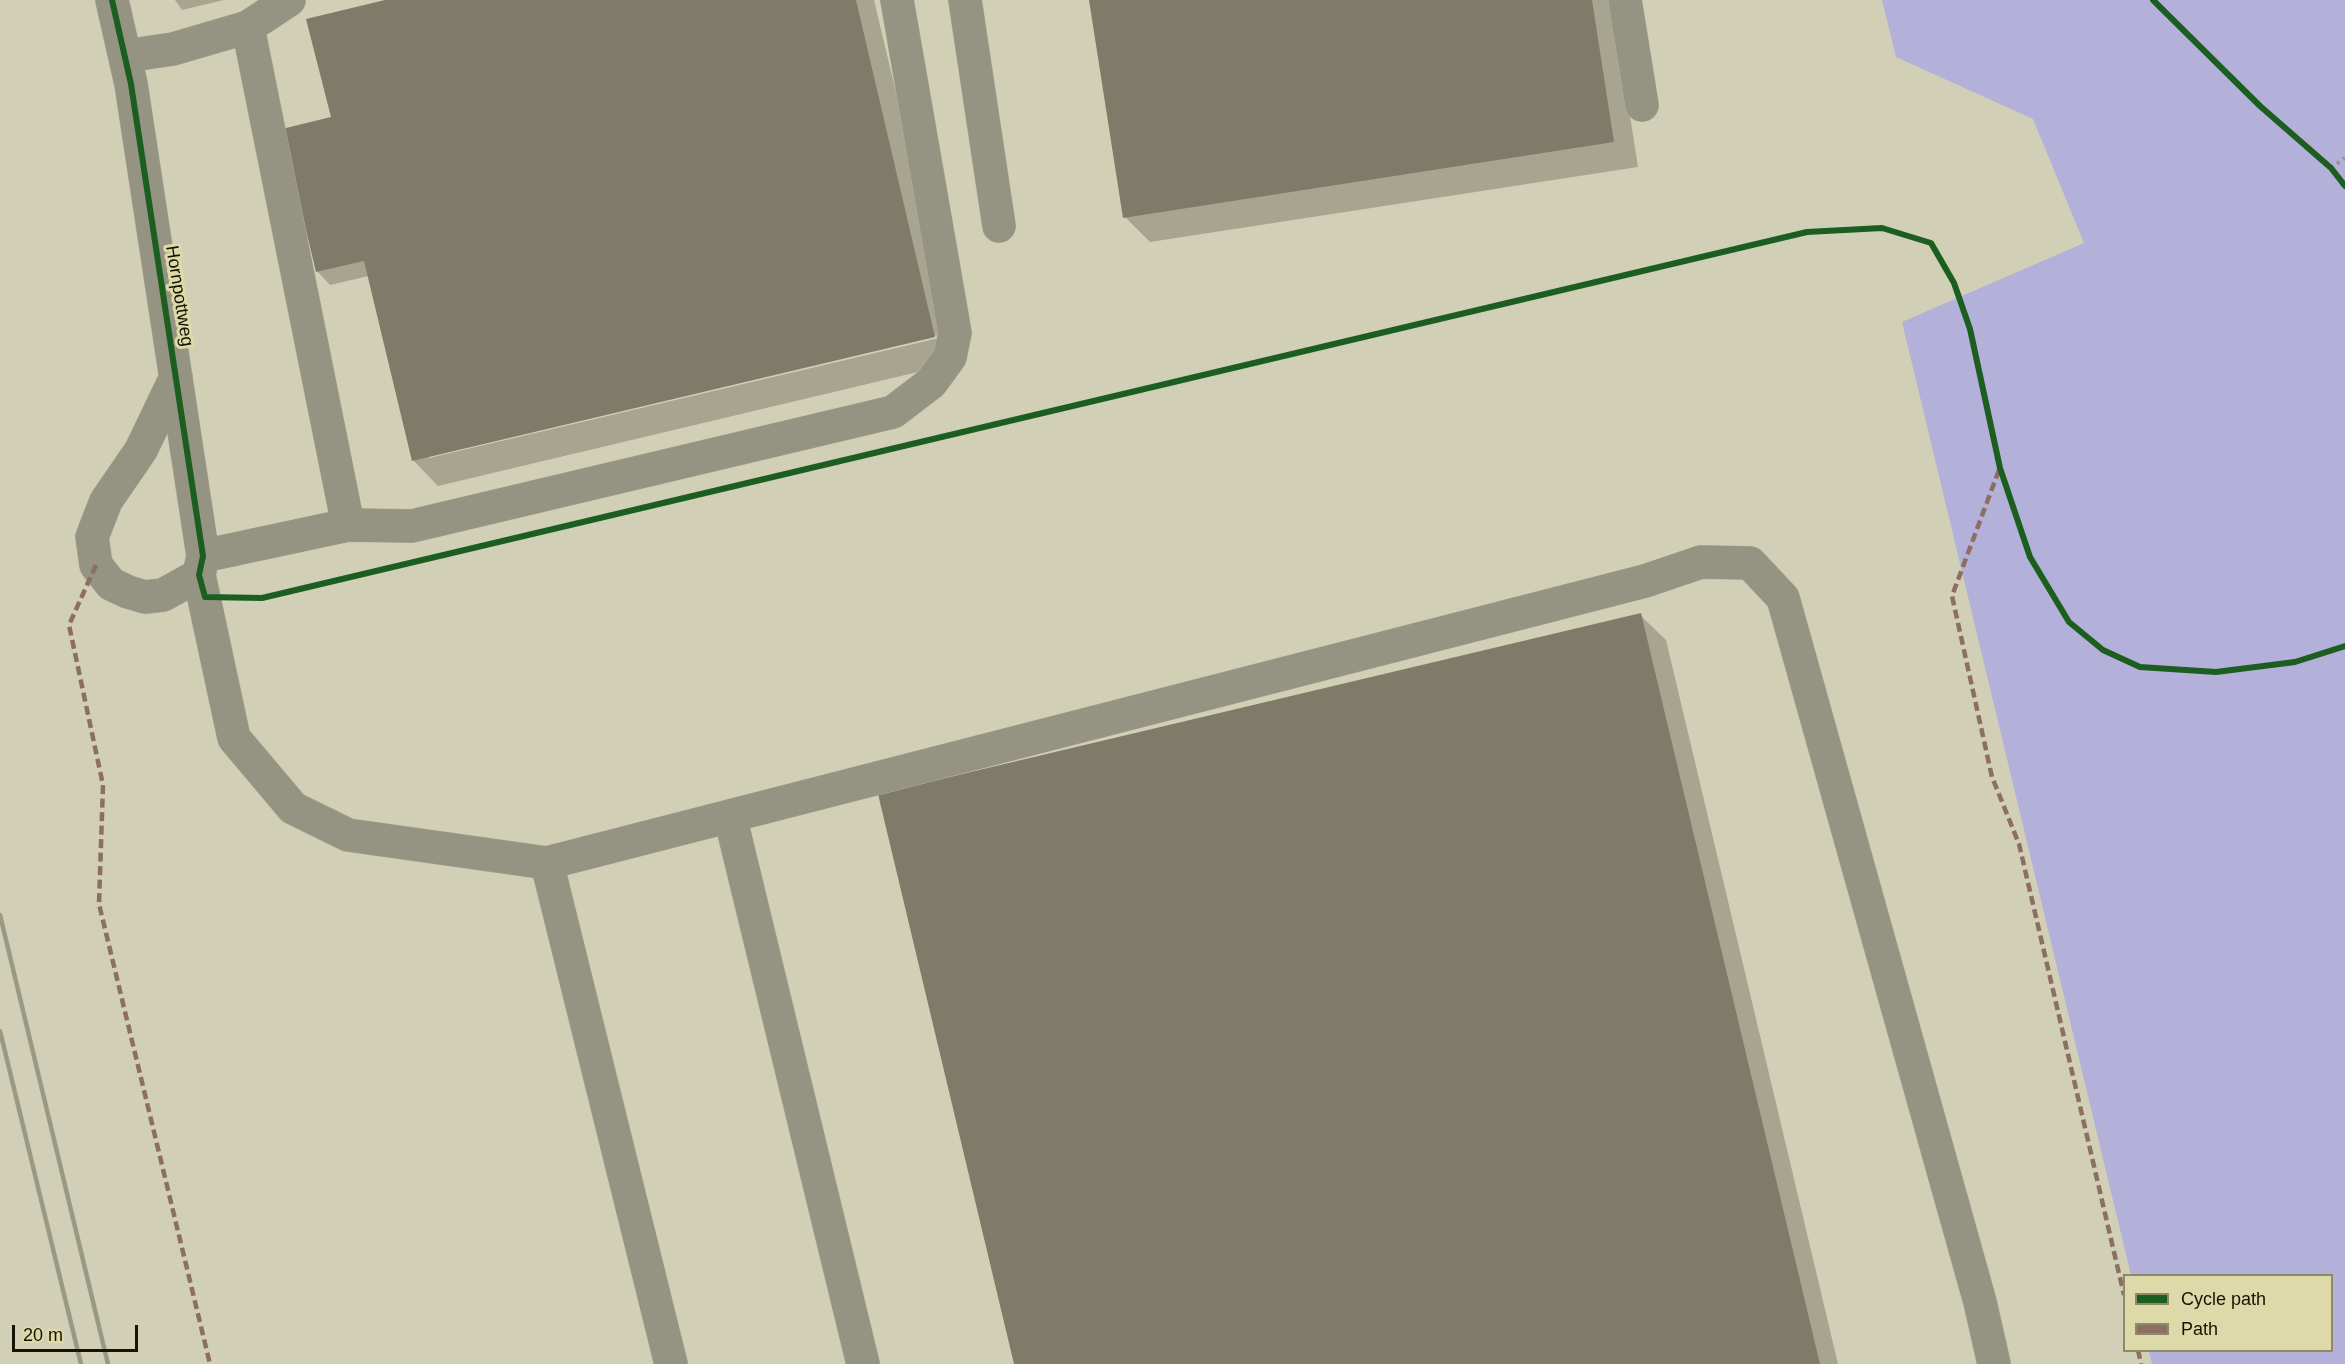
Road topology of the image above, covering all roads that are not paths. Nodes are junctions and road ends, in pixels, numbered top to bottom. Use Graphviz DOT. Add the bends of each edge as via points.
graph roads {
  1 [pos="112,0"];
  2 [pos="289,0"];
  3 [pos="897,0"];
  4 [pos="964,0"];
  5 [pos="1625,0"];
  6 [pos="248,27"];
  7 [pos="125,56"];
  8 [pos="1642,105"];
  9 [pos="999,226"];
  10 [pos="176,377"];
  11 [pos="348,525"];
  12 [pos="202,576"];
  13 [pos="730,816"];
  14 [pos="547,863"];
  15 [pos="671,1364"];
  16 [pos="863,1364"];
  17 [pos="1994,1364"];
  1 -- 7 [label="street, Hornpottweg"];
  2 -- 6 [label="street"];
  3 -- 11 [label="street" via="955,333 950,357 932,383 893,412 412,526"];
  4 -- 9 [label="street"];
  5 -- 8 [label="street"];
  6 -- 7 [label="street" via="173,49"];
  6 -- 11 [label="street"];
  7 -- 10 [label="street, Hornpottweg"];
  10 -- 12 [label="street, Hornpottweg"];
  10 -- 12 [label="street" via="141,450 106,501 92,537 96,565 111,584 128,592 145,597 163,595"];
  11 -- 12 [label="street"];
  12 -- 14 [label="street, Hornpottweg" via="234,738 293,808 348,835"];
  13 -- 14 [label="street"];
  13 -- 16 [label="street"];
  13 -- 17 [label="street" via="1645,581 1701,562 1750,563 1783,598"];
  14 -- 15 [label="street"];
}
